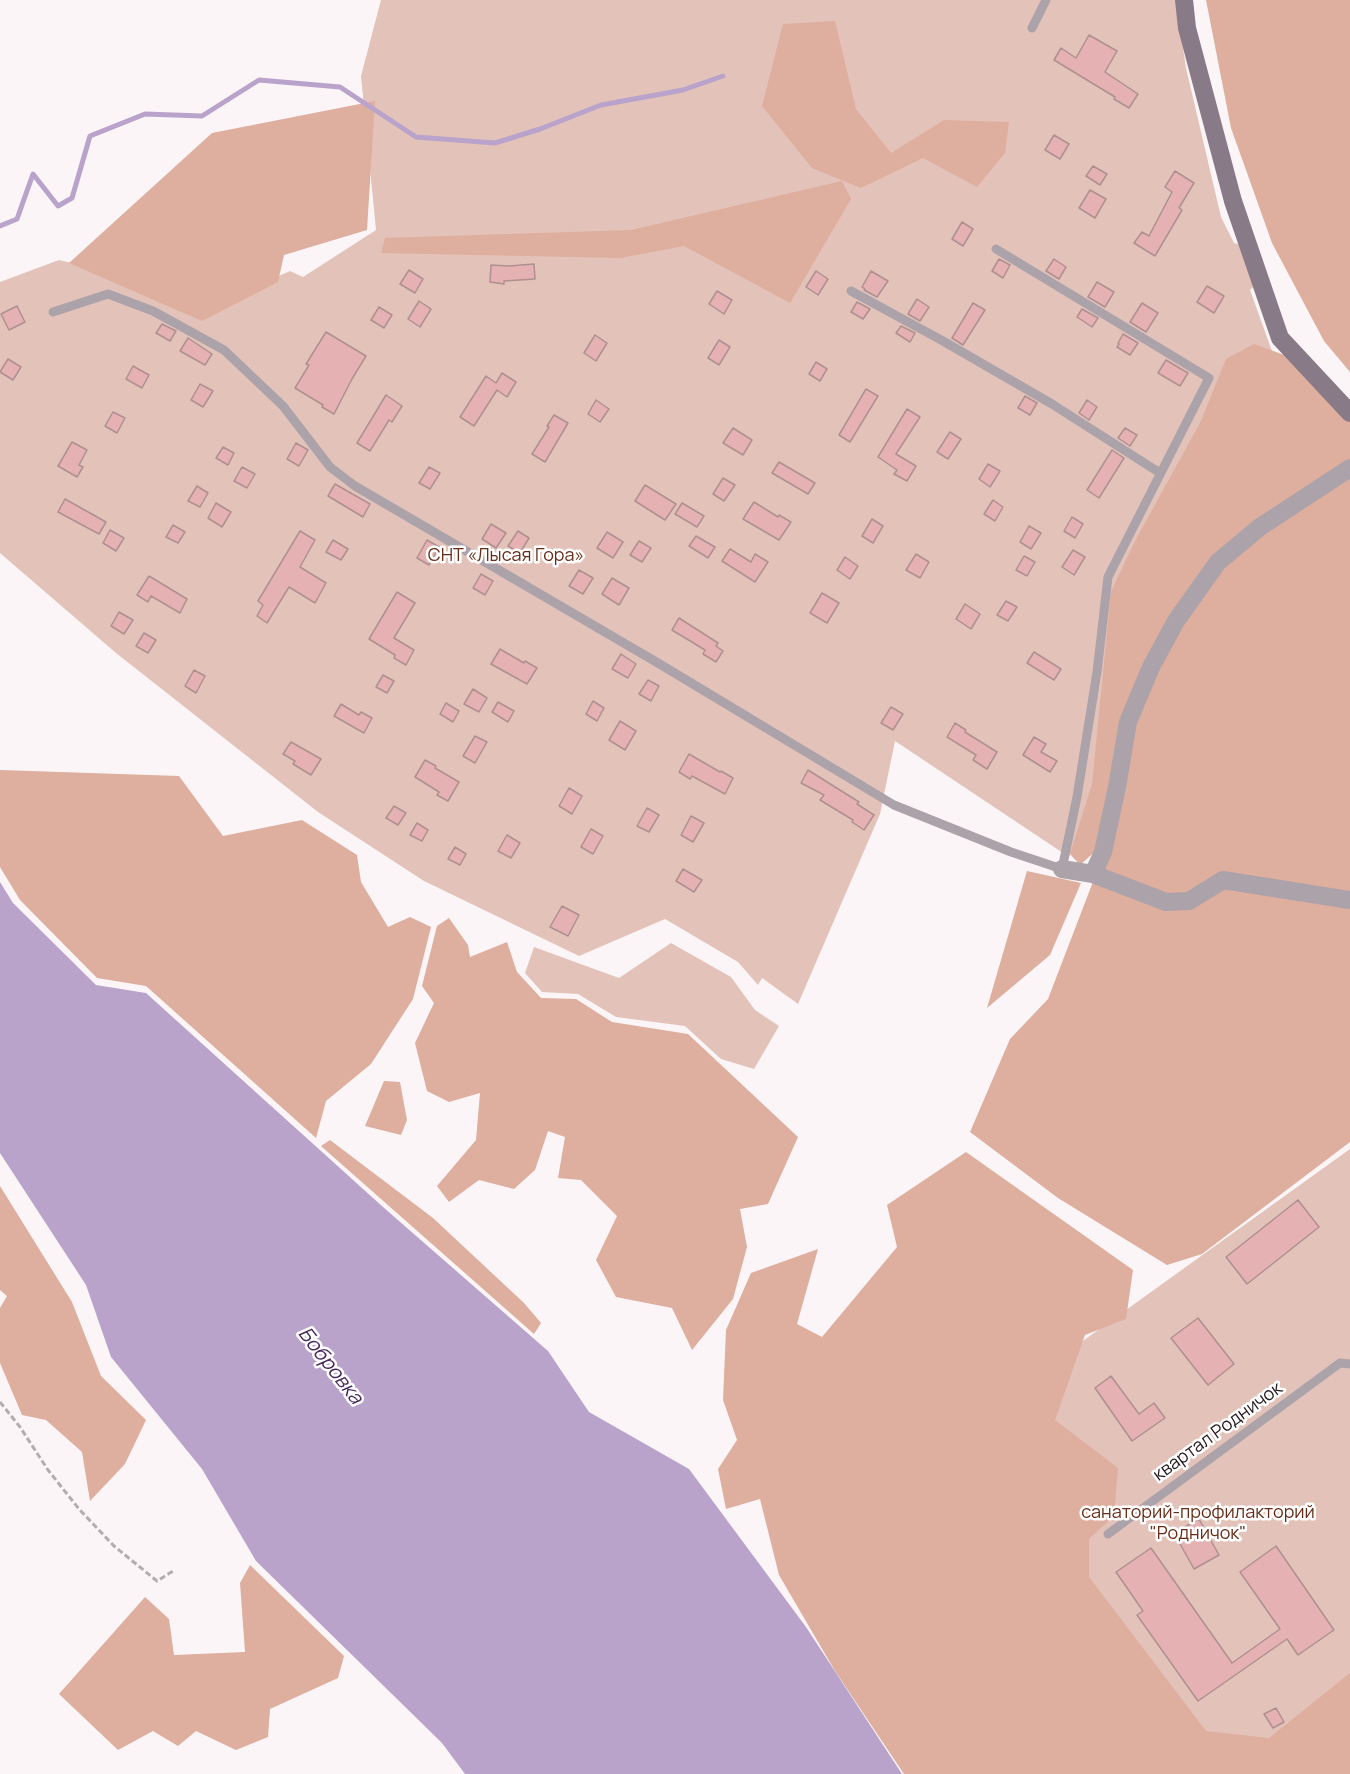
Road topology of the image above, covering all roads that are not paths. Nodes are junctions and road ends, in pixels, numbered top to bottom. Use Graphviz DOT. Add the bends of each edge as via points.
graph roads {
  1 [pos="1046,0"];
  2 [pos="1184,0"];
  3 [pos="1032,28"];
  4 [pos="996,249"];
  5 [pos="851,291"];
  6 [pos="53,312"];
  7 [pos="1350,413"];
  8 [pos="1350,468"];
  9 [pos="1160,473"];
  10 [pos="1062,869"];
  11 [pos="1094,874"];
  12 [pos="1350,900"];
  13 [pos="1350,1364"];
  14 [pos="1108,1534"];
  1 -- 3 [label="lane"];
  2 -- 7 [label="main road" via="1187,28 1233,201 1280,338"];
  4 -- 9 [label="lane" via="1209,378"];
  5 -- 9 [label="lane" via="1052,404"];
  6 -- 10 [label="lane" via="108,294 153,311 224,350 284,406 330,467 355,486 894,805"];
  8 -- 11 [label="street" via="1260,527 1218,562 1176,621 1128,722 1103,852"];
  9 -- 10 [label="lane" via="1108,577 1097,672"];
  10 -- 11 [label="street"];
  11 -- 12 [label="street" via="1166,902 1189,901 1223,880"];
  13 -- 14 [label="lane, квартал Родничок" via="1340,1363"];
}
